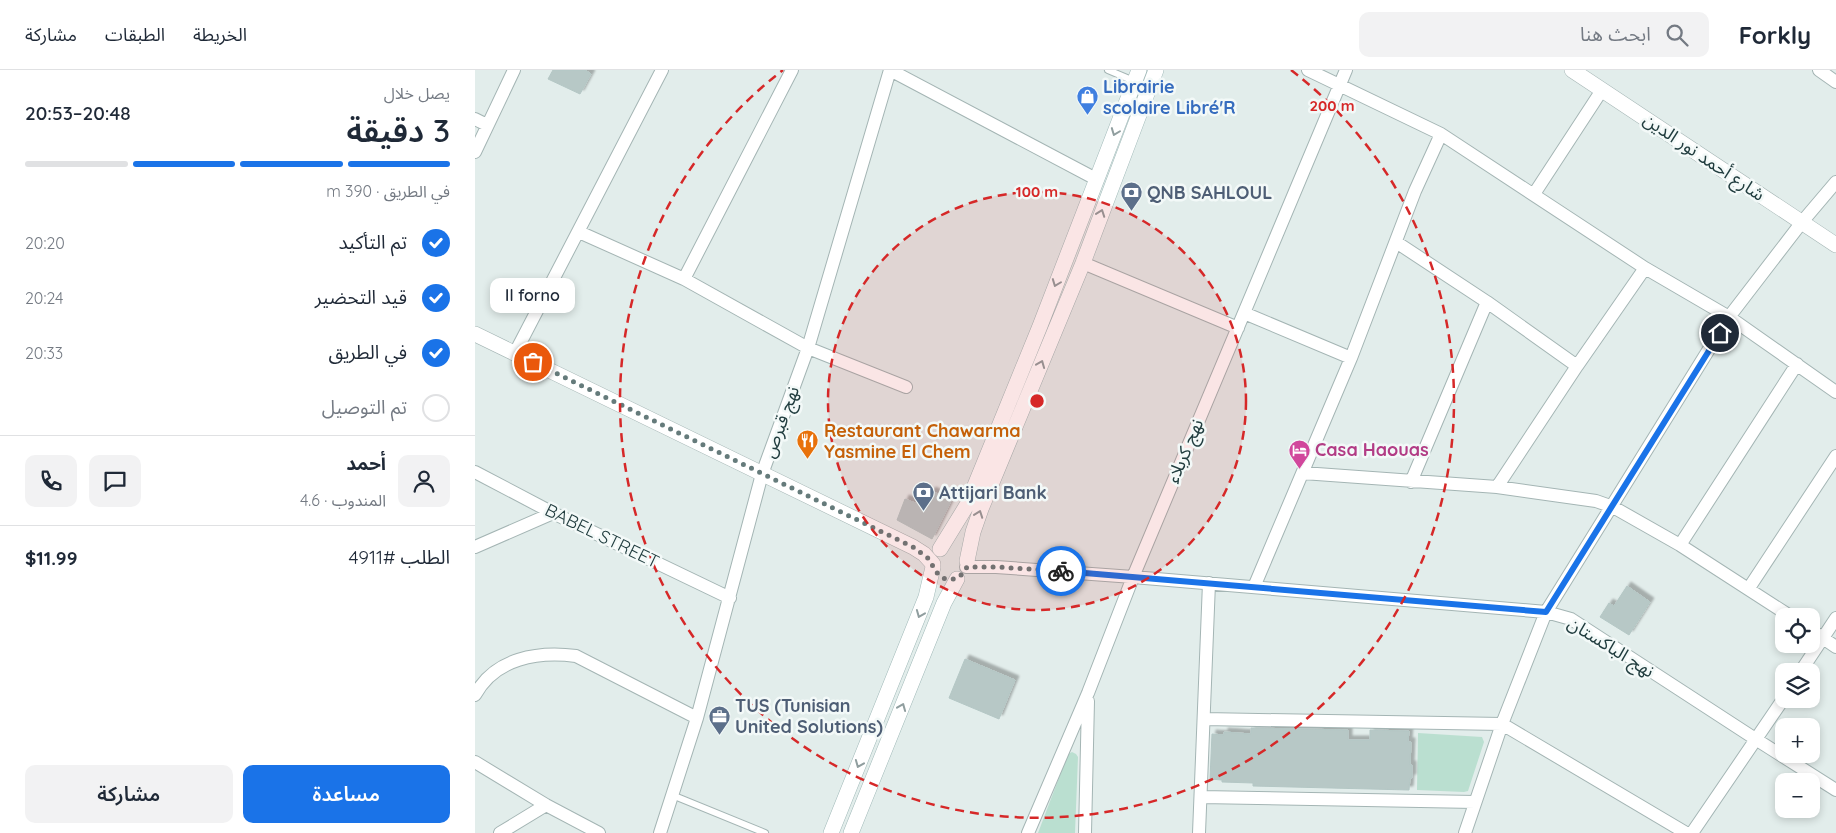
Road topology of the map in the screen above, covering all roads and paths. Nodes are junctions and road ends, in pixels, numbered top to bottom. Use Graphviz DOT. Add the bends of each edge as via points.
graph roads {
  1 [pos="514,70"];
  2 [pos="662,70"];
  3 [pos="792,70"];
  4 [pos="890,70"];
  5 [pos="1108,70"];
  6 [pos="1157,70"];
  7 [pos="1307,70"];
  8 [pos="1346,70"];
  9 [pos="1572,70"];
  10 [pos="1819,70"];
  11 [pos="1137,76"];
  12 [pos="1836,82"];
  13 [pos="1340,84"];
  14 [pos="1602,90"];
  15 [pos="475,119"];
  16 [pos="487,125"];
  17 [pos="1441,134"];
  18 [pos="475,152"];
  19 [pos="1096,179"];
  20 [pos="1836,182"];
  21 [pos="1534,194"];
  22 [pos="1802,222"];
  23 [pos="579,232"];
  24 [pos="1396,242"];
  25 [pos="1836,245"];
  26 [pos="1083,262"];
  27 [pos="1645,268"];
  28 [pos="684,279"];
  29 [pos="1487,302"];
  30 [pos="1244,313"];
  31 [pos="1729,317"];
  32 [pos="1238,328"];
  33 [pos="475,334"];
  34 [pos="807,348"];
  35 [pos="515,353"];
  36 [pos="1351,358"];
  37 [pos="1797,364"];
  38 [pos="1577,366"];
  39 [pos="906,387"];
  40 [pos="1836,392"];
  41 [pos="1836,456"];
  42 [pos="475,472"];
  43 [pos="1303,473"];
  44 [pos="762,474"];
  45 [pos="1411,482"];
  46 [pos="1497,487"];
  47 [pos="1613,507"];
  48 [pos="553,513"];
  49 [pos="1680,545"];
  50 [pos="475,547"];
  51 [pos="936,558"];
  52 [pos="963,569"];
  53 [pos="1133,577"];
  54 [pos="1209,583"];
  55 [pos="1254,587"];
  56 [pos="1749,588"];
  57 [pos="730,598"];
  58 [pos="1778,608"];
  59 [pos="1546,612"];
  60 [pos="1836,618"];
  61 [pos="1820,636"];
  62 [pos="1823,638"];
  63 [pos="1836,647"];
  64 [pos="1806,663"];
  65 [pos="1088,693"];
  66 [pos="475,695"];
  67 [pos="1778,708"];
  68 [pos="697,718"];
  69 [pos="1204,719"];
  70 [pos="1503,724"];
  71 [pos="1757,740"];
  72 [pos="475,762"];
  73 [pos="1836,790"];
  74 [pos="672,795"];
  75 [pos="1201,797"];
  76 [pos="1475,802"];
  77 [pos="546,805"];
  78 [pos="500,833"];
  79 [pos="599,833"];
  80 [pos="660,833"];
  81 [pos="765,833"];
  82 [pos="831,833"];
  83 [pos="851,833"];
  84 [pos="1027,833"];
  85 [pos="1085,833"];
  86 [pos="1199,833"];
  87 [pos="1465,833"];
  88 [pos="1686,833"];
  89 [pos="1692,833"];
  1 -- 16 [label="street"];
  2 -- 23 [label="street"];
  3 -- 28 [label="street"];
  4 -- 19 [label="street"];
  4 -- 34 [label="street, نهج قبرص"];
  5 -- 11 [label="lane"];
  26 -- 6 [label="main road, one-way"];
  7 -- 13 [label="street"];
  8 -- 13 [label="street, نهج كربلاء"];
  9 -- 14 [label="main road, شارع أحمد نور الدين"];
  10 -- 12 [label="street"];
  11 -- 19 [label="main road, one-way"];
  13 -- 17 [label="street"];
  13 -- 30 [label="street, نهج كربلاء"];
  14 -- 21 [label="street"];
  14 -- 22 [label="main road, شارع أحمد نور الدين"];
  15 -- 16 [label="street"];
  16 -- 18 [label="street"];
  17 -- 21 [label="street"];
  17 -- 24 [label="street"];
  19 -- 51 [label="main road, one-way" via="967,505"];
  20 -- 22 [label="street"];
  21 -- 27 [label="street"];
  22 -- 25 [label="main road, شارع أحمد نور الدين"];
  22 -- 31 [label="street"];
  23 -- 28 [label="street"];
  23 -- 35 [label="street"];
  24 -- 29 [label="street"];
  24 -- 36 [label="street"];
  26 -- 32 [label="street"];
  52 -- 26 [label="main road, one-way" via="981,509"];
  27 -- 31 [label="street"];
  27 -- 38 [label="street"];
  28 -- 34 [label="street"];
  29 -- 38 [label="street"];
  29 -- 45 [label="street"];
  30 -- 32 [label="street, نهج كربلاء"];
  30 -- 36 [label="street"];
  31 -- 37 [label="street"];
  31 -- 47 [label="street"];
  32 -- 53 [label="street, نهج كربلاء"];
  33 -- 35 [label="main road"];
  34 -- 39 [label="street"];
  34 -- 44 [label="street, نهج قبرص"];
  35 -- 44 [label="main road"];
  36 -- 43 [label="street"];
  37 -- 40 [label="street"];
  37 -- 49 [label="street"];
  38 -- 46 [label="street"];
  41 -- 56 [label="street"];
  42 -- 48 [label="street, BABEL STREET"];
  43 -- 45 [label="street"];
  43 -- 55 [label="street"];
  44 -- 51 [label="main road"];
  44 -- 57 [label="street, نهج قبرص"];
  45 -- 46 [label="street"];
  46 -- 47 [label="street" via="1589,500"];
  47 -- 49 [label="street"];
  47 -- 59 [label="street"];
  48 -- 50 [label="street"];
  48 -- 57 [label="street, BABEL STREET"];
  49 -- 56 [label="street"];
  51 -- 52 [label="main road" via="940,577 951,580"];
  51 -- 52 [label="main road" via="949,546 959,548 963,552"];
  51 -- 82 [label="main road, one-way" via="926,597"];
  52 -- 53 [label="street, نهج الباكستان" via="996,567"];
  83 -- 52 [label="main road, one-way" via="944,603"];
  53 -- 54 [label="street, نهج الباكستان"];
  53 -- 65 [label="street, نهج كربلاء"];
  54 -- 55 [label="street, نهج الباكستان"];
  54 -- 69 [label="street"];
  55 -- 59 [label="street, نهج الباكستان"];
  56 -- 58 [label="street"];
  57 -- 68 [label="street, نهج قبرص"];
  59 -- 70 [label="street"];
  59 -- 71 [label="street, نهج الباكستان" via="1571,619"];
  60 -- 62 [label="street"];
  61 -- 62 [label="street"];
  62 -- 63 [label="street"];
  62 -- 64 [label="street"];
  65 -- 84 [label="street, نهج كربلاء"];
  65 -- 85 [label="street"];
  66 -- 68 [label="street" via="489,676 503,666 555,653 576,656"];
  67 -- 71 [label="street"];
  68 -- 74 [label="street, نهج قبرص"];
  69 -- 70 [label="street"];
  69 -- 75 [label="street"];
  70 -- 76 [label="street"];
  70 -- 88 [label="street"];
  71 -- 73 [label="street, نهج الباكستان"];
  71 -- 89 [label="street"];
  72 -- 77 [label="street"];
  74 -- 80 [label="street, نهج قبرص"];
  74 -- 81 [label="lane"];
  75 -- 76 [label="street"];
  75 -- 86 [label="street"];
  76 -- 87 [label="street"];
  77 -- 78 [label="street"];
  77 -- 79 [label="street"];
}
